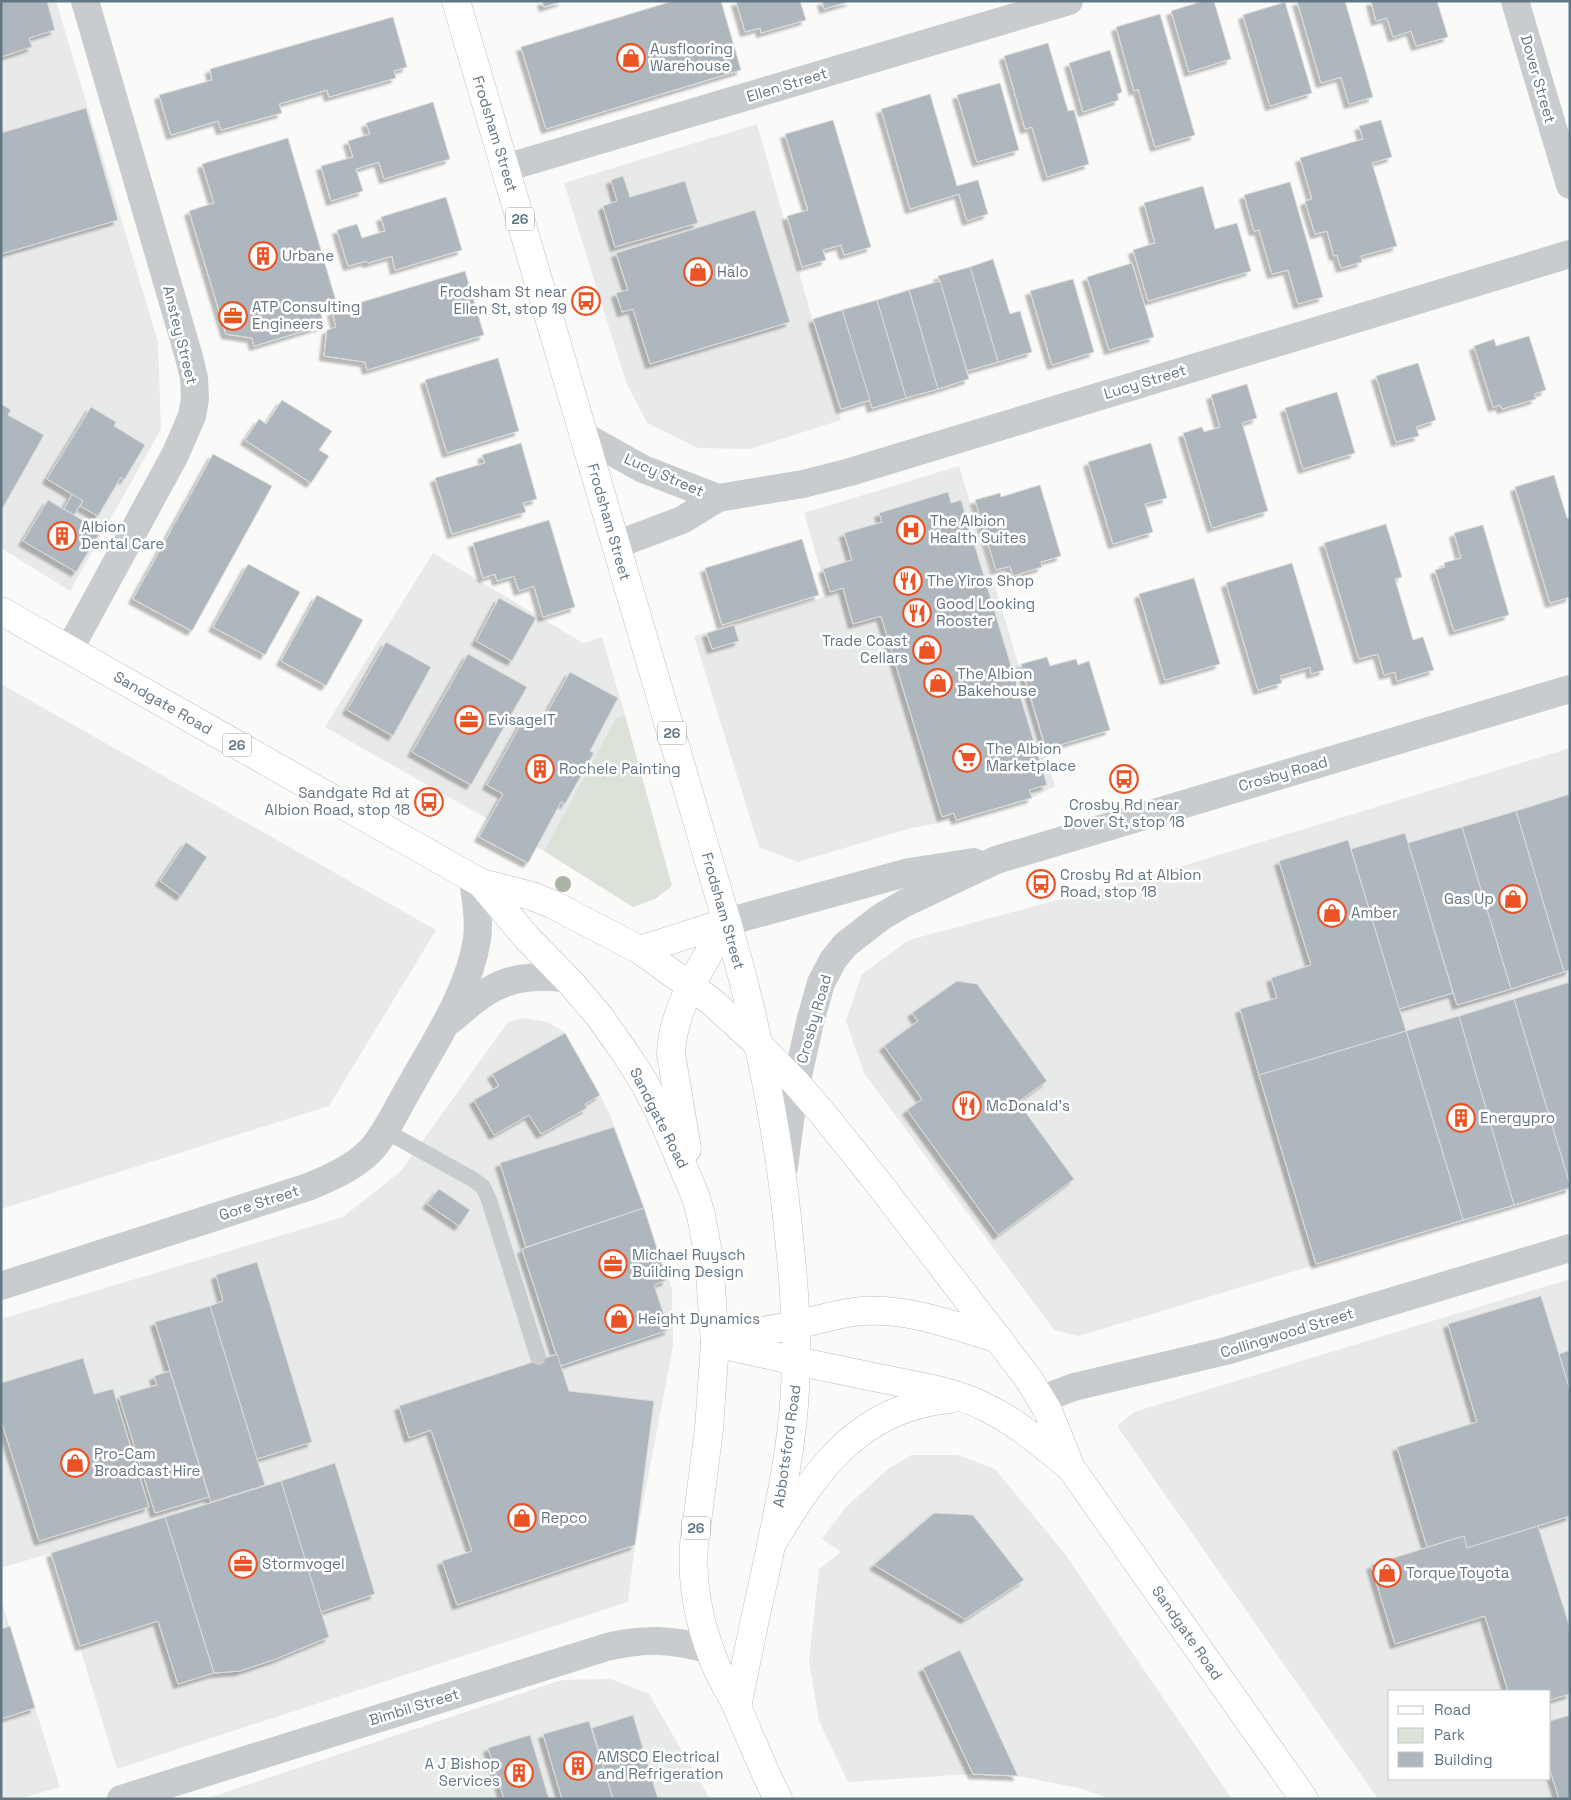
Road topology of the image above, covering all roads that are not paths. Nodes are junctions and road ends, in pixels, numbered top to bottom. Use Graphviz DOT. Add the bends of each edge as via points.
graph roads {
  1 [pos="85,1"];
  2 [pos="456,1"];
  3 [pos="1069,1"];
  4 [pos="1515,1"];
  5 [pos="505,168"];
  6 [pos="1570,185"];
  7 [pos="1570,254"];
  8 [pos="584,436"];
  9 [pos="718,498"];
  10 [pos="616,545"];
  11 [pos="1,611"];
  12 [pos="70,650"];
  13 [pos="1570,689"];
  14 [pos="996,860"];
  15 [pos="477,881"];
  16 [pos="727,922"];
  17 [pos="640,950"];
  18 [pos="566,978"];
  19 [pos="691,986"];
  20 [pos="446,1024"];
  21 [pos="759,1045"];
  22 [pos="796,1083"];
  23 [pos="384,1130"];
  24 [pos="783,1181"];
  25 [pos="695,1195"];
  26 [pos="1570,1248"];
  27 [pos="1,1286"];
  28 [pos="796,1325"];
  29 [pos="999,1338"];
  30 [pos="714,1342"];
  31 [pos="538,1357"];
  32 [pos="796,1361"];
  33 [pos="967,1399"];
  34 [pos="1042,1399"];
  35 [pos="1006,1419"];
  36 [pos="1071,1468"];
  37 [pos="771,1545"];
  38 [pos="710,1650"];
  39 [pos="737,1706"];
  40 [pos="121,1799"];
  41 [pos="778,1799"];
  42 [pos="1304,1799"];
  1 -- 12 [label="street, Anstey Street" via="189,357 195,399 192,416 175,455"];
  2 -- 5 [label="main road, Frodsham Street / 26"];
  3 -- 5 [label="street, Ellen Street"];
  4 -- 6 [label="street, Dover Street"];
  5 -- 8 [label="main road, Frodsham Street / 26"];
  7 -- 9 [label="street, Lucy Street" via="850,472 803,484"];
  8 -- 9 [label="street, Lucy Street" via="643,469"];
  8 -- 10 [label="main road, Frodsham Street / 26"];
  9 -- 10 [label="street, Lucy Street" via="682,520"];
  10 -- 16 [label="main road, Frodsham Street / 26"];
  11 -- 12 [label="main road, Sandgate Road / 26"];
  12 -- 15 [label="main road, Sandgate Road / 26"];
  13 -- 14 [label="street, Crosby Road"];
  14 -- 16 [label="street, Crosby Road" via="909,872"];
  14 -- 22 [label="street, Crosby Road" via="905,903 845,945 822,983"];
  15 -- 17 [label="main road, Sandgate Road" via="552,904"];
  15 -- 18 [label="main road, Sandgate Road / 26"];
  15 -- 20 [label="street, Gore Street" via="477,940 470,967"];
  16 -- 17 [label="main road"];
  16 -- 19 [label="main road"];
  16 -- 21 [label="main road, Frodsham Street / 26"];
  17 -- 19 [label="main road, Sandgate Road"];
  18 -- 20 [label="street, Gore Street" via="528,977 502,984 474,1000"];
  18 -- 25 [label="main road, Sandgate Road / 26" via="599,1016 645,1084"];
  19 -- 21 [label="main road, Sandgate Road"];
  19 -- 25 [label="main road" via="677,1019 671,1054"];
  20 -- 23 [label="street, Gore Street"];
  21 -- 22 [label="main road, Sandgate Road"];
  21 -- 24 [label="main road, 26"];
  22 -- 24 [label="street, Crosby Road"];
  22 -- 29 [label="main road, Sandgate Road"];
  23 -- 27 [label="street, Gore Street" via="363,1156 314,1185"];
  23 -- 31 [label="lane" via="483,1187"];
  24 -- 28 [label="main road, Abbotsford Road / 26"];
  25 -- 30 [label="main road, Sandgate Road / 26" via="709,1259"];
  26 -- 34 [label="street, Collingwood Street" via="1226,1351 1074,1387"];
  28 -- 29 [label="main road" via="877,1310 916,1315"];
  28 -- 30 [label="main road"];
  28 -- 32 [label="main road, Abbotsford Road / 26"];
  29 -- 34 [label="main road, Sandgate Road"];
  30 -- 32 [label="main road, Sandgate Road"];
  30 -- 38 [label="main road, 26" via="709,1429 693,1563 697,1598"];
  32 -- 33 [label="main road, Sandgate Road"];
  32 -- 37 [label="main road, Abbotsford Road / 26" via="790,1443"];
  33 -- 35 [label="main road, Sandgate Road"];
  33 -- 37 [label="main road" via="938,1400 911,1406 891,1413 862,1431 816,1475"];
  34 -- 35 [label="main road, Collingwood Street"];
  34 -- 36 [label="main road, Sandgate Road"];
  35 -- 36 [label="main road, Sandgate Road"];
  36 -- 42 [label="main road, Sandgate Road"];
  37 -- 39 [label="main road, Abbotsford Road / 26"];
  38 -- 39 [label="main road, 26"];
  38 -- 40 [label="street, Bimbil Street" via="692,1644 647,1640 607,1647"];
  39 -- 41 [label="main road, 26"];
}
